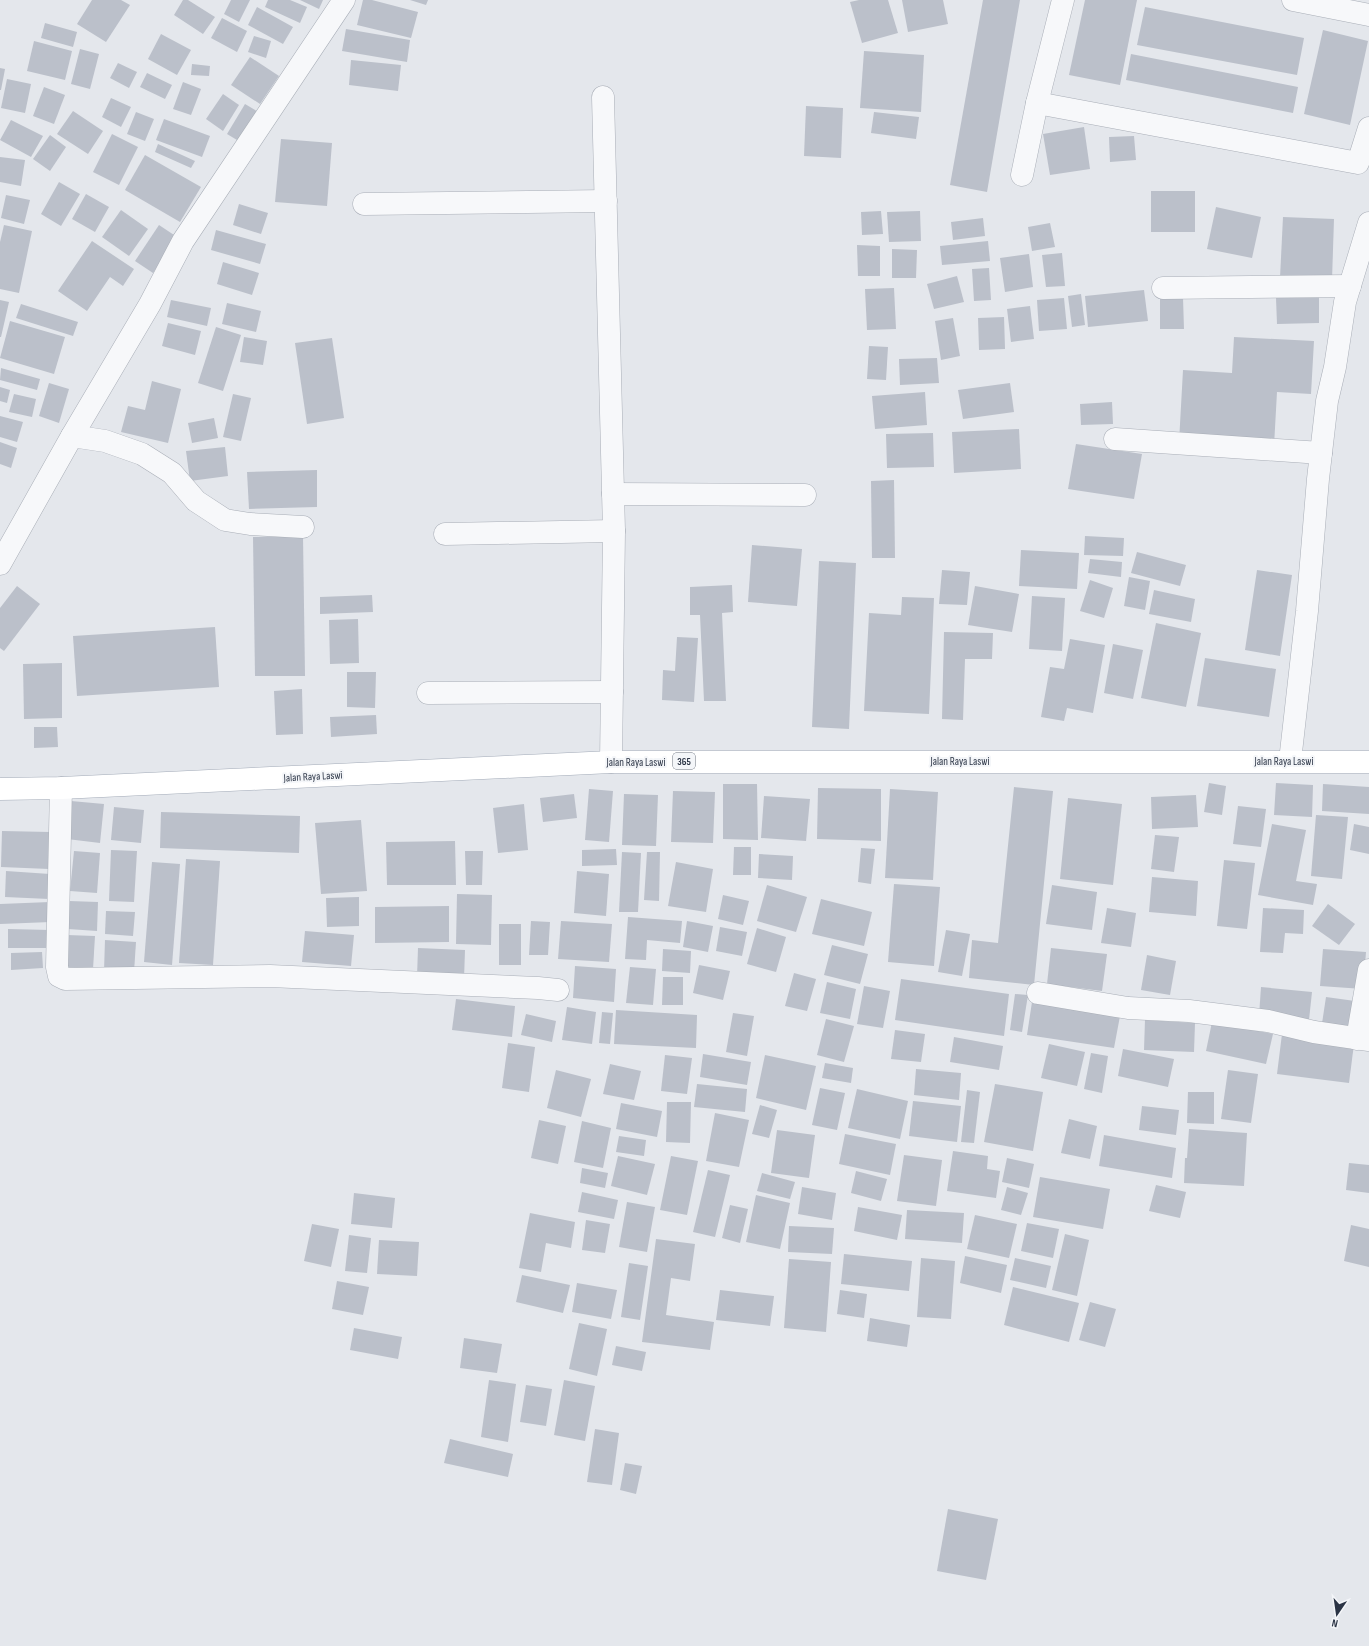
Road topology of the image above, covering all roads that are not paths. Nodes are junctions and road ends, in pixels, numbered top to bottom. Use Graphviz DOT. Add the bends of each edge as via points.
graph roads {
  1 [pos="344,0"];
  2 [pos="1063,0"];
  3 [pos="1293,0"];
  4 [pos="1369,15"];
  5 [pos="603,98"];
  6 [pos="1037,103"];
  7 [pos="1369,128"];
  8 [pos="1022,175"];
  9 [pos="606,201"];
  10 [pos="364,204"];
  11 [pos="1369,223"];
  12 [pos="1350,286"];
  13 [pos="1163,288"];
  14 [pos="72,436"];
  15 [pos="1115,439"];
  16 [pos="1321,453"];
  17 [pos="613,494"];
  18 [pos="805,495"];
  19 [pos="303,527"];
  20 [pos="614,531"];
  21 [pos="445,534"];
  22 [pos="0,564"];
  23 [pos="612,692"];
  24 [pos="428,693"];
  25 [pos="1290,761"];
  26 [pos="611,762"];
  27 [pos="1369,762"];
  28 [pos="61,788"];
  29 [pos="0,789"];
  30 [pos="1369,970"];
  31 [pos="558,990"];
  32 [pos="1038,993"];
  33 [pos="1363,1040"];
  1 -- 14 [label="street" via="183,241 150,304"];
  2 -- 6 [label="street"];
  3 -- 4 [label="street"];
  5 -- 9 [label="street"];
  6 -- 7 [label="street" via="1358,163"];
  6 -- 8 [label="street"];
  9 -- 10 [label="street"];
  9 -- 17 [label="street"];
  11 -- 12 [label="street"];
  12 -- 13 [label="street"];
  12 -- 16 [label="street" via="1327,401"];
  14 -- 19 [label="street" via="105,441 142,454 172,474 196,501 224,520"];
  14 -- 22 [label="street"];
  15 -- 16 [label="street"];
  16 -- 25 [label="street"];
  17 -- 18 [label="street"];
  17 -- 20 [label="street"];
  20 -- 21 [label="street"];
  20 -- 23 [label="street"];
  23 -- 24 [label="street"];
  23 -- 26 [label="street"];
  25 -- 26 [label="main road, Jalan Raya Laswi / 365"];
  25 -- 27 [label="main road, Jalan Raya Laswi / 365"];
  26 -- 28 [label="main road, Jalan Raya Laswi / 365"];
  28 -- 29 [label="main road, Jalan Raya Laswi / 365"];
  28 -- 31 [label="street" via="57,967 59,976 64,979 270,976"];
  30 -- 33 [label="street"];
  32 -- 33 [label="street" via="1128,1008 1188,1011 1268,1021"];
}
